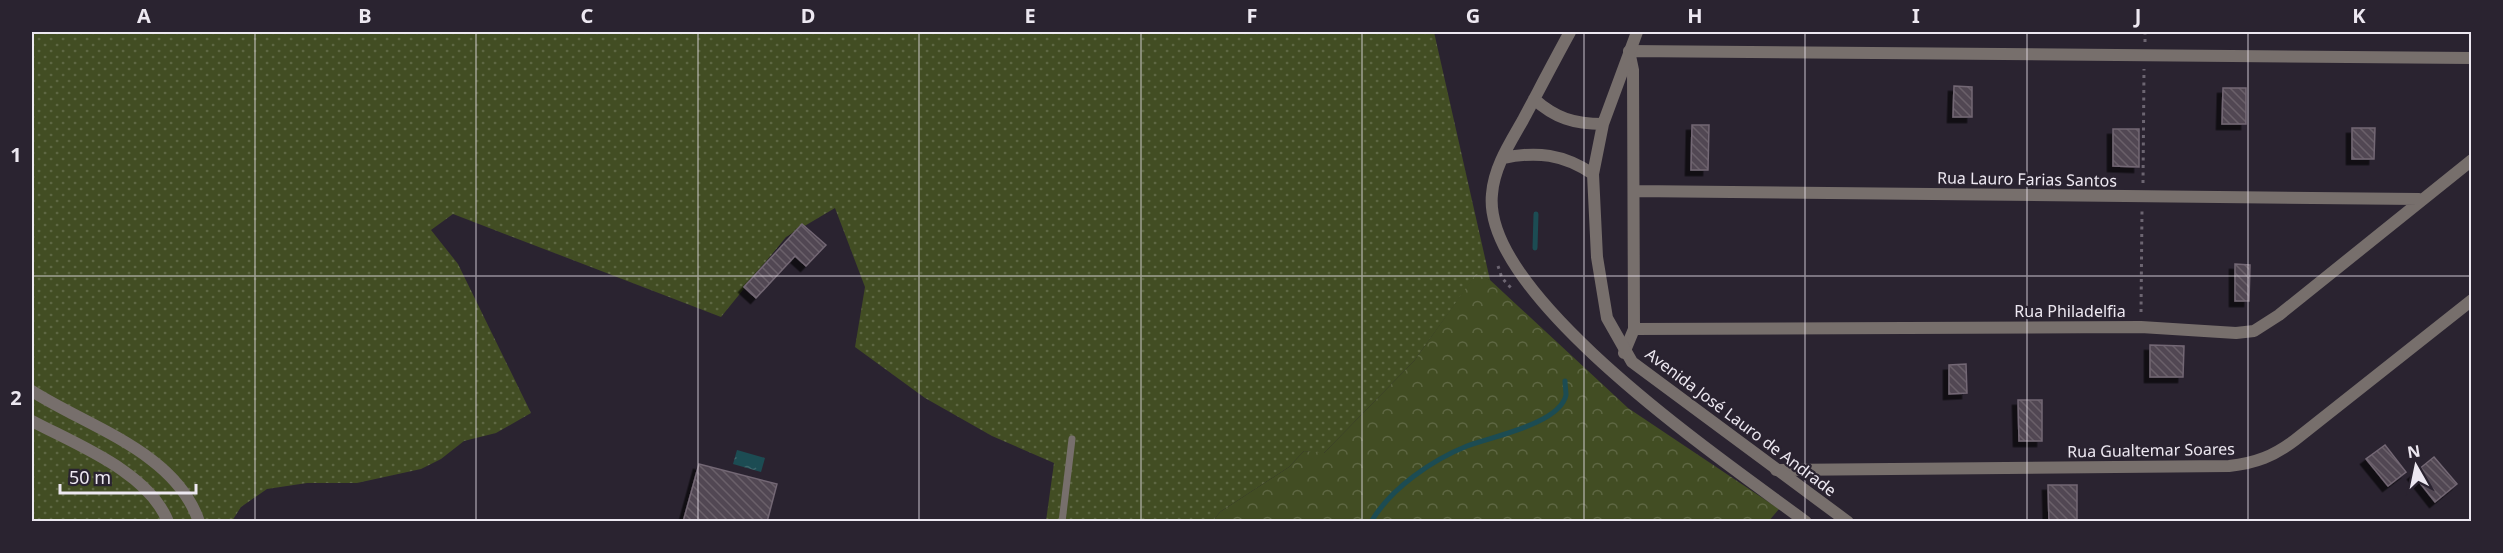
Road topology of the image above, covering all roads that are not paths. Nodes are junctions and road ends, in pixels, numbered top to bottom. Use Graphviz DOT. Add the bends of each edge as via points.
graph roads {
  1 [pos="1570,32"];
  2 [pos="1637,32"];
  3 [pos="1629,51"];
  4 [pos="2472,58"];
  5 [pos="1534,99"];
  6 [pos="1602,123"];
  7 [pos="1503,158"];
  8 [pos="2472,160"];
  9 [pos="1593,174"];
  10 [pos="1634,191"];
  11 [pos="2419,199"];
  12 [pos="2472,300"];
  13 [pos="1634,328"];
  14 [pos="1624,352"];
  15 [pos="32,391"];
  16 [pos="32,421"];
  17 [pos="1072,439"];
  18 [pos="1776,470"];
  19 [pos="168,522"];
  20 [pos="199,522"];
  21 [pos="1062,522"];
  22 [pos="1806,522"];
  23 [pos="1848,522"];
  1 -- 5 [label="street"];
  2 -- 3 [label="street, Avenida José Lauro de Andrade"];
  3 -- 4 [label="street"];
  3 -- 6 [label="street, Avenida José Lauro de Andrade"];
  3 -- 10 [label="street" via="1633,70"];
  5 -- 6 [label="street" via="1565,120"];
  5 -- 7 [label="street"];
  6 -- 9 [label="street, Avenida José Lauro de Andrade"];
  7 -- 9 [label="street" via="1527,153 1552,154"];
  7 -- 22 [label="street" via="1492,194 1492,220 1518,274 1535,295 1633,392"];
  8 -- 11 [label="street, Rua Philadelfia"];
  9 -- 14 [label="street, Avenida José Lauro de Andrade" via="1597,257 1607,318"];
  10 -- 11 [label="street, Rua Lauro Farias Santos"];
  10 -- 13 [label="street"];
  11 -- 13 [label="street, Rua Philadelfia" via="2279,315 2254,331 2141,327"];
  12 -- 18 [label="street, Rua Gualtemar Soares" via="2288,445 2253,463"];
  13 -- 14 [label="street"];
  14 -- 18 [label="street, Avenida José Lauro de Andrade"];
  15 -- 20 [label="street" via="150,458 176,481 195,508"];
  16 -- 19 [label="street" via="128,474 153,497"];
  17 -- 21 [label="lane"];
  18 -- 23 [label="street, Avenida José Lauro de Andrade"];
}
